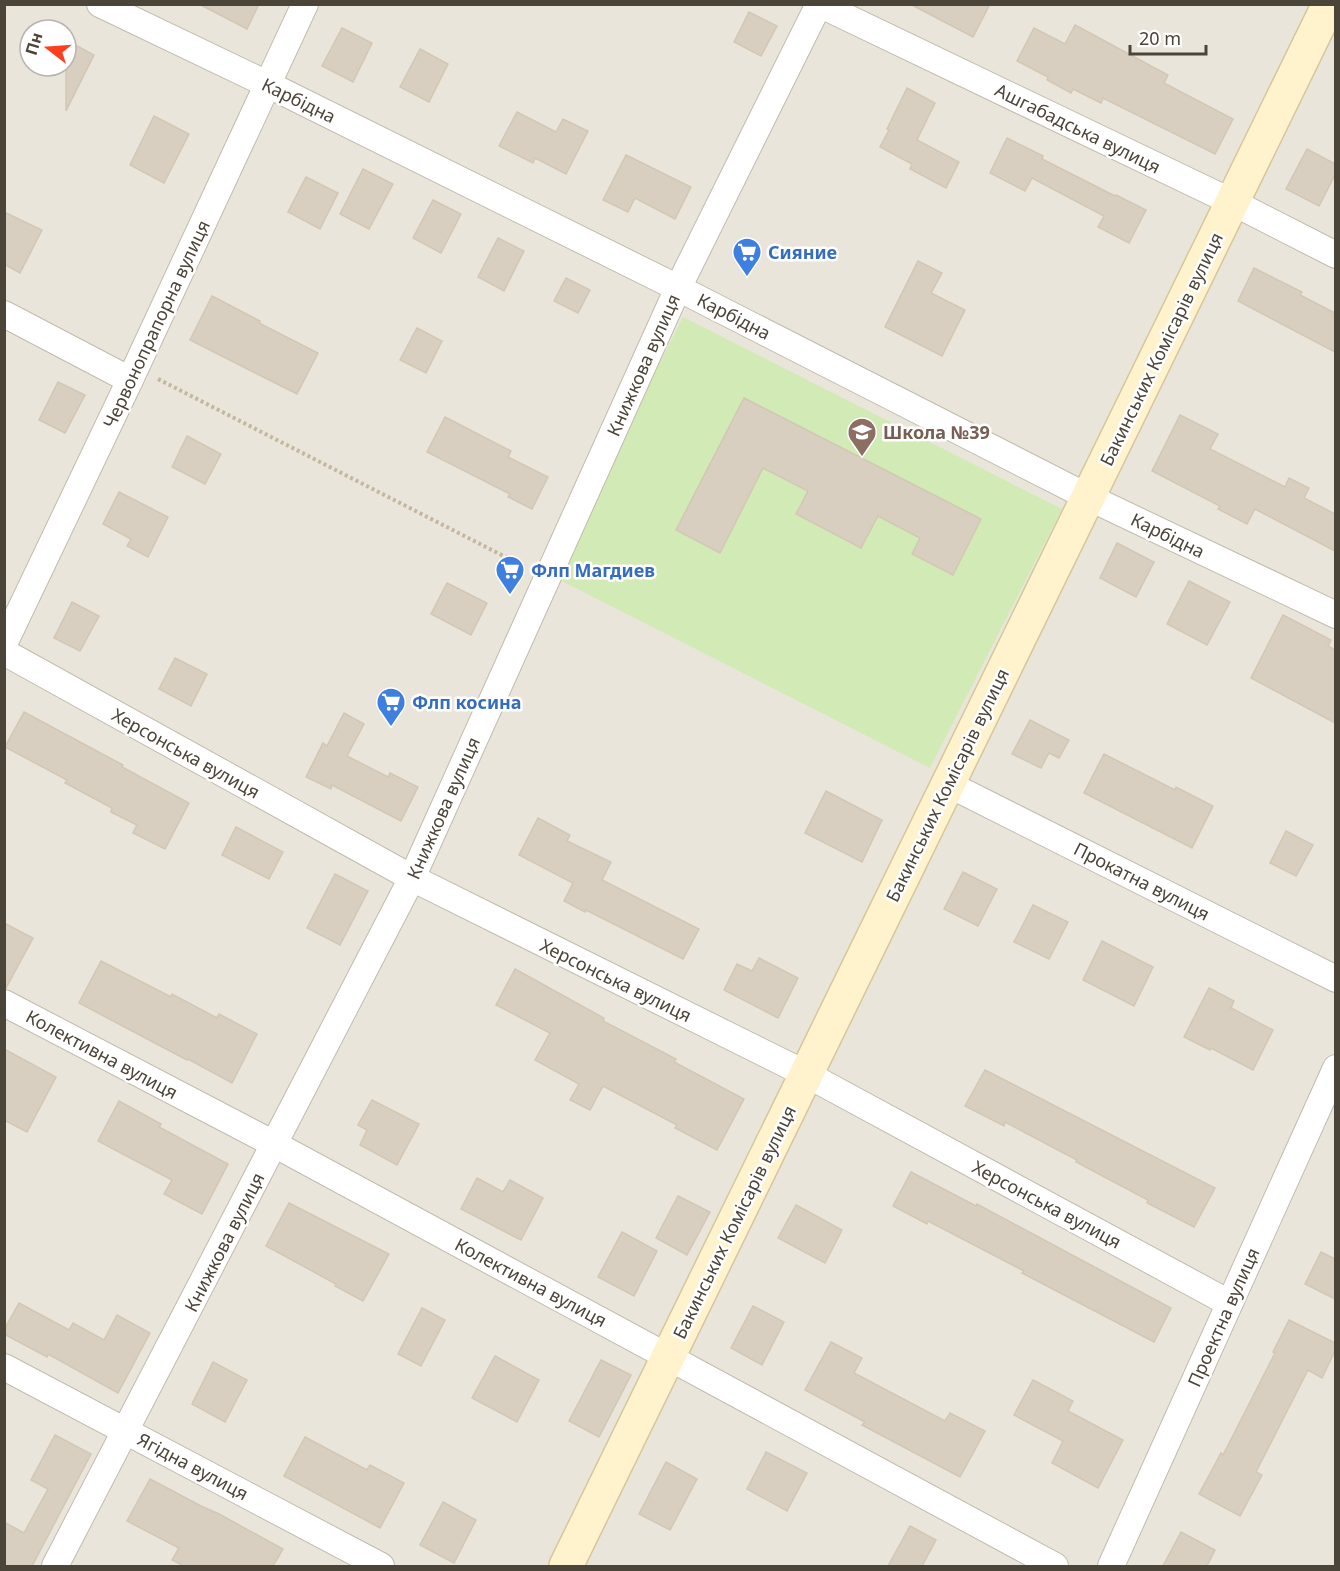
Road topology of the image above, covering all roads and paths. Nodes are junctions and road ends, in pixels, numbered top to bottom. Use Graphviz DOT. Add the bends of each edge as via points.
graph roads {
  1 [pos="100,4"];
  2 [pos="305,4"];
  3 [pos="1329,4"];
  4 [pos="819,5"];
  5 [pos="267,84"];
  6 [pos="1232,202"];
  7 [pos="1335,255"];
  8 [pos="678,288"];
  9 [pos="4,314"];
  10 [pos="133,374"];
  11 [pos="1088,497"];
  12 [pos="547,578"];
  13 [pos="1335,615"];
  14 [pos="4,644"];
  15 [pos="4,652"];
  16 [pos="948,783"];
  17 [pos="412,878"];
  18 [pos="1335,979"];
  19 [pos="4,1003"];
  20 [pos="1335,1068"];
  21 [pos="806,1074"];
  22 [pos="274,1144"];
  23 [pos="1229,1303"];
  24 [pos="669,1356"];
  25 [pos="4,1367"];
  26 [pos="126,1430"];
  27 [pos="55,1566"];
  28 [pos="381,1566"];
  29 [pos="566,1566"];
  30 [pos="1055,1566"];
  31 [pos="1112,1566"];
  1 -- 5 [label="street, Карбідна"];
  2 -- 5 [label="street, Червонопрапорна вулиця"];
  3 -- 6 [label="street, Бакинських Комісарів вулиця"];
  4 -- 6 [label="street, Ашгабадська вулиця"];
  4 -- 8 [label="street, Книжкова вулиця"];
  5 -- 8 [label="street, Карбідна"];
  5 -- 10 [label="street, Червонопрапорна вулиця"];
  6 -- 7 [label="street, Ашгабадська вулиця"];
  6 -- 11 [label="street, Бакинських Комісарів вулиця"];
  8 -- 11 [label="street, Карбідна"];
  8 -- 12 [label="street, Книжкова вулиця"];
  9 -- 10 [label="street"];
  10 -- 12 [label="path"];
  10 -- 14 [label="street, Червонопрапорна вулиця"];
  11 -- 13 [label="street, Карбідна"];
  11 -- 16 [label="street, Бакинських Комісарів вулиця"];
  12 -- 17 [label="street, Книжкова вулиця"];
  15 -- 17 [label="street, Херсонська вулиця"];
  16 -- 18 [label="street, Прокатна вулиця"];
  16 -- 21 [label="street, Бакинських Комісарів вулиця"];
  17 -- 21 [label="street, Херсонська вулиця"];
  17 -- 22 [label="street, Книжкова вулиця"];
  19 -- 22 [label="street, Колективна вулиця"];
  20 -- 23 [label="street, Проектна вулиця"];
  21 -- 23 [label="street, Херсонська вулиця"];
  21 -- 24 [label="street, Бакинських Комісарів вулиця"];
  22 -- 24 [label="street, Колективна вулиця"];
  22 -- 26 [label="street, Книжкова вулиця"];
  23 -- 31 [label="street, Проектна вулиця"];
  24 -- 29 [label="street, Бакинських Комісарів вулиця"];
  24 -- 30 [label="street, Колективна вулиця"];
  25 -- 26 [label="street, Ягідна вулиця"];
  26 -- 27 [label="street, Книжкова вулиця"];
  26 -- 28 [label="street, Ягідна вулиця"];
}
